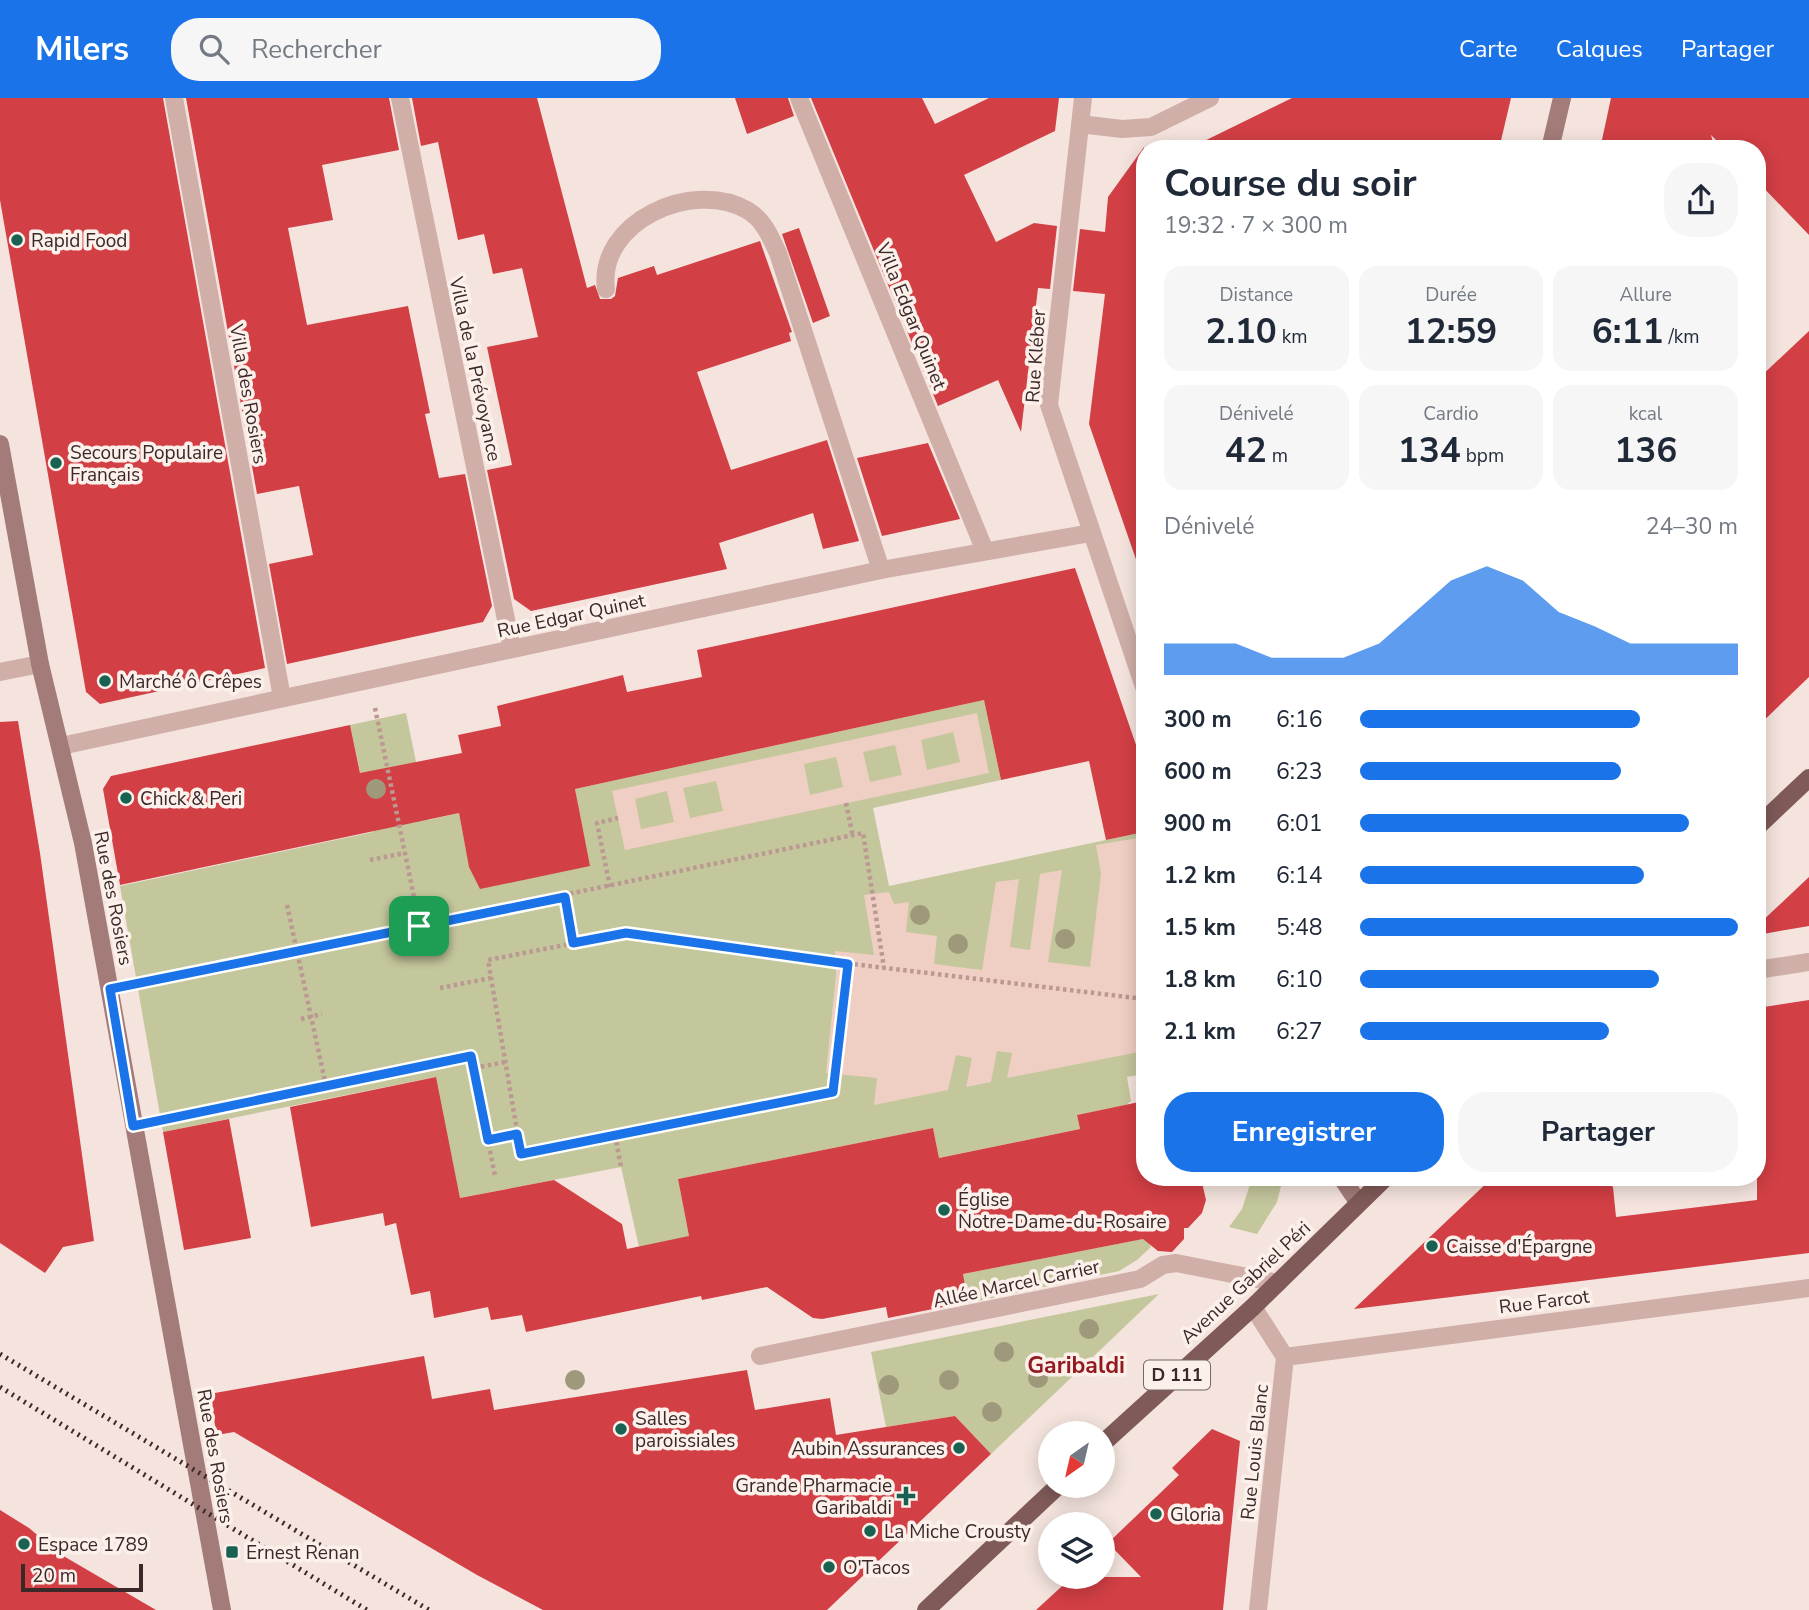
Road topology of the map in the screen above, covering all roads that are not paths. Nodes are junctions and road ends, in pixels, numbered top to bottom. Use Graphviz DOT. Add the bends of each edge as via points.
graph roads {
  1 [pos="174,98"];
  2 [pos="400,98"];
  3 [pos="799,98"];
  4 [pos="1083,98"];
  5 [pos="1210,98"];
  6 [pos="1562,98"];
  7 [pos="1080,124"];
  8 [pos="1552,140"];
  9 [pos="606,289"];
  10 [pos="1,453"];
  11 [pos="1091,533"];
  12 [pos="985,551"];
  13 [pos="881,570"];
  14 [pos="512,649"];
  15 [pos="40,664"];
  16 [pos="1136,664"];
  17 [pos="0,672"];
  18 [pos="282,698"];
  19 [pos="61,746"];
  20 [pos="1809,778"];
  21 [pos="1766,819"];
  22 [pos="1809,962"];
  23 [pos="1766,969"];
  24 [pos="1347,1186"];
  25 [pos="1376,1186"];
  26 [pos="1358,1202"];
  27 [pos="1278,1283"];
  28 [pos="1809,1287"];
  29 [pos="1253,1307"];
  30 [pos="760,1356"];
  31 [pos="1285,1357"];
  32 [pos="1115,1432"];
  33 [pos="1045,1498"];
  34 [pos="222,1610"];
  35 [pos="926,1610"];
  36 [pos="1258,1610"];
  1 -- 18 [label="street, Villa des Rosiers"];
  2 -- 14 [label="street, Villa de la Prévoyance"];
  3 -- 12 [label="street, Villa Edgar Quinet"];
  4 -- 7 [label="street, Rue Kléber"];
  5 -- 7 [label="street" via="1151,127"];
  6 -- 8 [label="street"];
  7 -- 11 [label="street, Rue Kléber" via="1049,405"];
  9 -- 13 [label="street" via="603,270 608,253 621,237 659,209 700,200 725,202 747,210 765,226 778,253"];
  10 -- 15 [label="street, Rue des Rosiers"];
  11 -- 12 [label="street, Rue Edgar Quinet"];
  11 -- 16 [label="street, Rue Kléber"];
  12 -- 13 [label="street, Rue Edgar Quinet"];
  13 -- 14 [label="street, Rue Edgar Quinet"];
  14 -- 18 [label="street, Rue Edgar Quinet"];
  15 -- 17 [label="street"];
  15 -- 19 [label="street, Rue des Rosiers"];
  18 -- 19 [label="street, Rue Edgar Quinet"];
  19 -- 34 [label="street, Rue des Rosiers" via="110,989"];
  20 -- 21 [label="main road"];
  22 -- 23 [label="street"];
  24 -- 26 [label="street"];
  25 -- 26 [label="main road, Avenue Gabriel Péri / D 111"];
  26 -- 27 [label="main road, Avenue Gabriel Péri / D 111"];
  27 -- 29 [label="main road, Avenue Gabriel Péri / D 111"];
  27 -- 30 [label="street, Allée Marcel Carrier" via="1176,1263 1140,1279"];
  28 -- 31 [label="street, Rue Farcot"];
  29 -- 31 [label="street"];
  29 -- 32 [label="main road, Avenue Gabriel Péri / D 111"];
  31 -- 36 [label="street, Rue Louis Blanc"];
  33 -- 35 [label="main road"];
}
